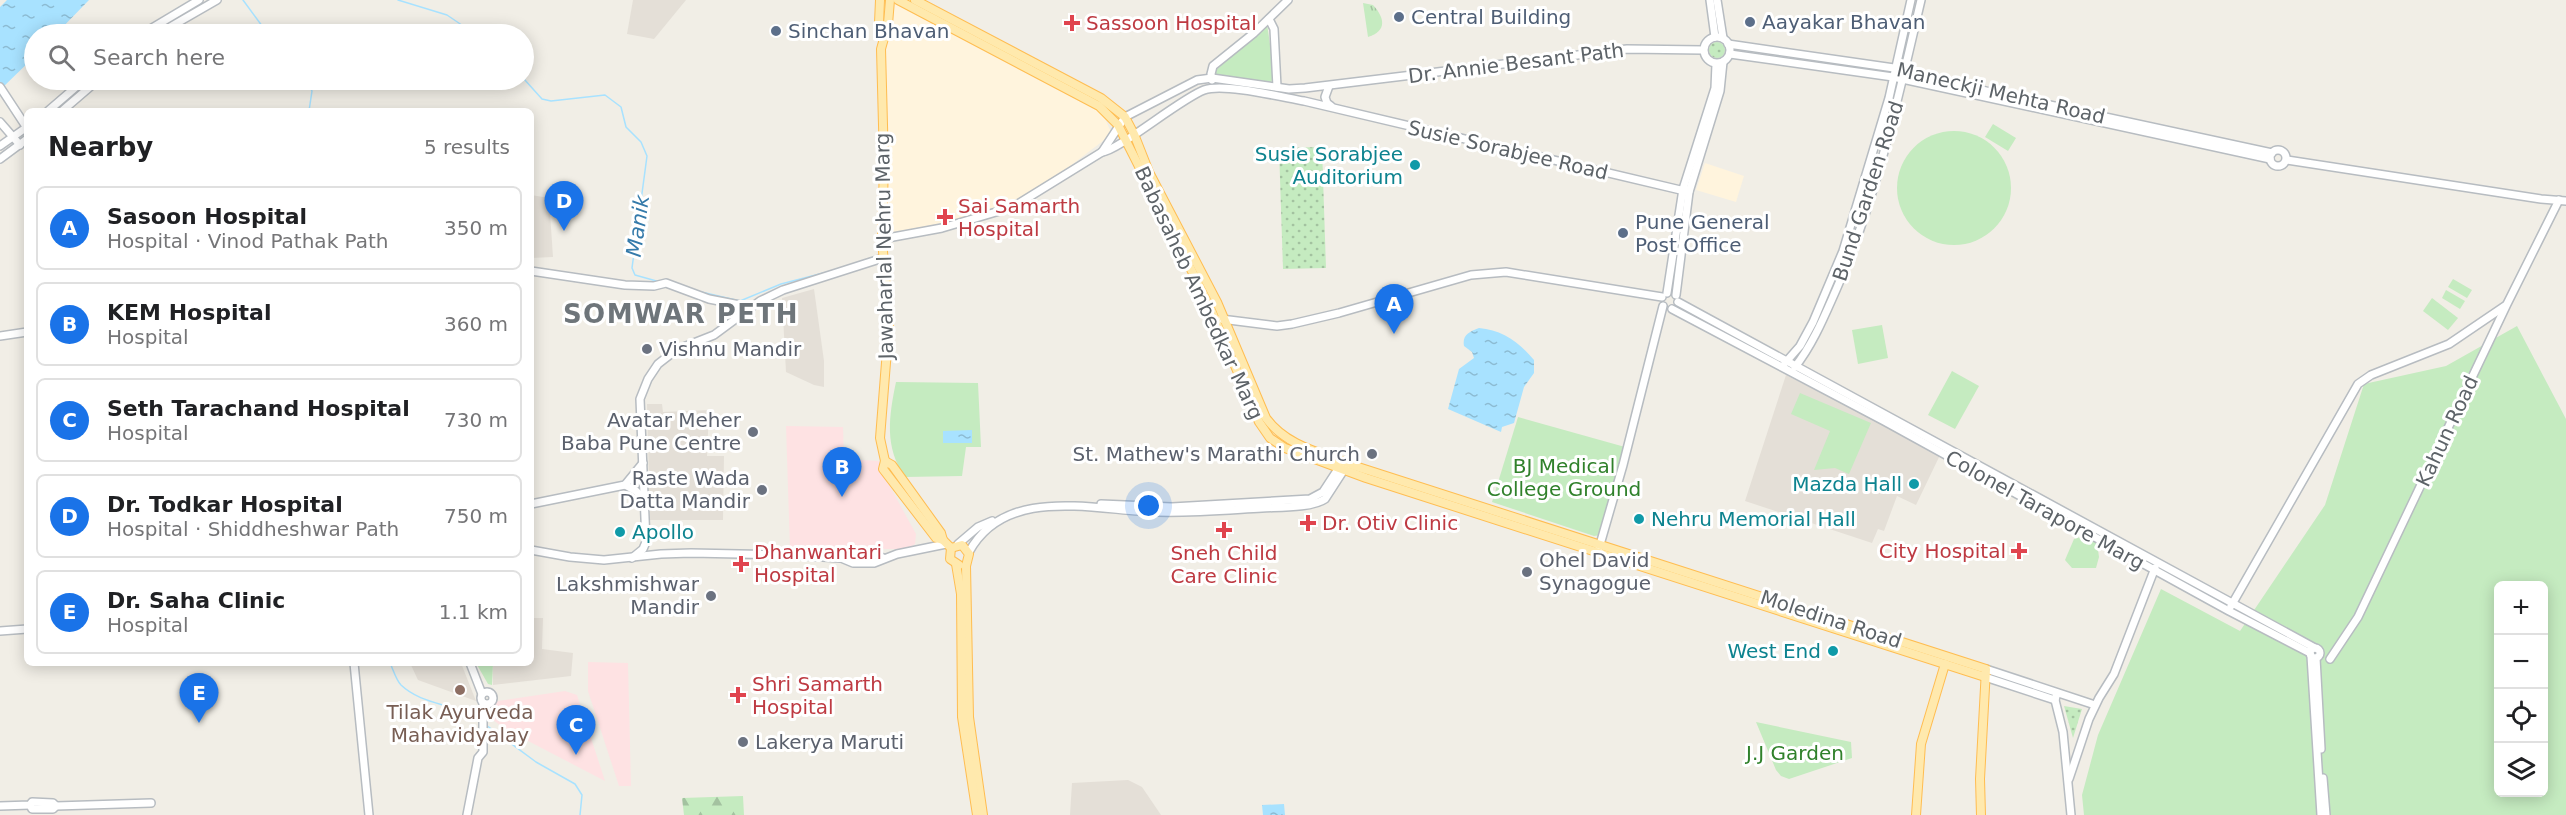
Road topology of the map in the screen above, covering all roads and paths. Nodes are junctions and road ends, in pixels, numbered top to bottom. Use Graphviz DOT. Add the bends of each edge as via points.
graph roads {
  1 [pos="216,0"];
  2 [pos="880,0"];
  3 [pos="890,0"];
  4 [pos="898,0"];
  5 [pos="915,0"];
  6 [pos="921,0"];
  7 [pos="1288,0"];
  8 [pos="1710,0"];
  9 [pos="1717,0"];
  10 [pos="1911,0"];
  11 [pos="1921,0"];
  12 [pos="202,2"];
  13 [pos="927,7"];
  14 [pos="1269,19"];
  15 [pos="161,24"];
  16 [pos="172,24"];
  17 [pos="884,38"];
  18 [pos="1722,40"];
  19 [pos="1703,50"];
  20 [pos="1730,54"];
  21 [pos="1720,63"];
  22 [pos="1894,68"];
  23 [pos="1904,70"];
  24 [pos="1893,77"];
  25 [pos="1212,78"];
  26 [pos="1902,79"];
  27 [pos="1329,86"];
  28 [pos="0,87"];
  29 [pos="1277,87"];
  30 [pos="1214,88"];
  31 [pos="72,90"];
  32 [pos="86,90"];
  33 [pos="51,108"];
  34 [pos="65,108"];
  35 [pos="1333,108"];
  36 [pos="1125,117"];
  37 [pos="0,122"];
  38 [pos="24,123"];
  39 [pos="1118,125"];
  40 [pos="24,127"];
  41 [pos="1134,134"];
  42 [pos="9,135"];
  43 [pos="1126,140"];
  44 [pos="24,142"];
  45 [pos="20,145"];
  46 [pos="0,146"];
  47 [pos="1102,152"];
  48 [pos="2271,156"];
  49 [pos="0,159"];
  50 [pos="2287,160"];
  51 [pos="1686,191"];
  52 [pos="2563,201"];
  53 [pos="882,239"];
  54 [pos="883,258"];
  55 [pos="534,271"];
  56 [pos="1664,295"];
  57 [pos="1677,299"];
  58 [pos="2507,304"];
  59 [pos="750,307"];
  60 [pos="1667,308"];
  61 [pos="1220,320"];
  62 [pos="2484,321"];
  63 [pos="2495,329"];
  64 [pos="24,332"];
  65 [pos="0,336"];
  66 [pos="1784,364"];
  67 [pos="1793,369"];
  68 [pos="643,463"];
  69 [pos="1343,466"];
  70 [pos="625,485"];
  71 [pos="645,500"];
  72 [pos="534,503"];
  73 [pos="987,526"];
  74 [pos="646,542"];
  75 [pos="950,544"];
  76 [pos="1601,550"];
  77 [pos="534,551"];
  78 [pos="969,552"];
  79 [pos="661,554"];
  80 [pos="632,558"];
  81 [pos="966,562"];
  82 [pos="956,564"];
  83 [pos="2156,566"];
  84 [pos="2231,607"];
  85 [pos="24,629"];
  86 [pos="0,631"];
  87 [pos="2315,654"];
  88 [pos="2330,658"];
  89 [pos="1944,664"];
  90 [pos="354,666"];
  91 [pos="471,666"];
  92 [pos="1985,673"];
  93 [pos="482,694"];
  94 [pos="2056,697"];
  95 [pos="2097,702"];
  96 [pos="483,703"];
  97 [pos="2064,745"];
  98 [pos="2080,747"];
  99 [pos="2069,779"];
  100 [pos="151,803"];
  101 [pos="0,806"];
  102 [pos="29,806"];
  103 [pos="27,815"];
  104 [pos="369,815"];
  105 [pos="467,815"];
  106 [pos="977,815"];
  107 [pos="983,815"];
  108 [pos="1916,815"];
  109 [pos="1981,815"];
  110 [pos="2071,815"];
  111 [pos="2320,815"];
  112 [pos="2326,815"];
  1 -- 12 [label="main road"];
  2 -- 17 [label="main road, Jawaharlal Nehru Marg" via="879,23"];
  3 -- 17 [label="main road"];
  4 -- 39 [label="main road, Babasaheb Ambedkar Marg" via="1099,106"];
  5 -- 13 [label="main road, Babasaheb Ambedkar Marg"];
  6 -- 13 [label="main road"];
  7 -- 14 [label="main road"];
  8 -- 18 [label="main road"];
  9 -- 18 [label="main road"];
  10 -- 22 [label="main road, Bund Garden Road"];
  11 -- 23 [label="main road, Bund Garden Road"];
  12 -- 15 [label="main road"];
  12 -- 16 [label="main road"];
  13 -- 36 [label="main road, Babasaheb Ambedkar Marg" via="1101,98"];
  14 -- 25 [label="main road" via="1213,66"];
  14 -- 29 [label="main road" via="1275,38"];
  17 -- 53 [label="main road, Jawaharlal Nehru Marg"];
  18 -- 19 [label="main road" via="1706,42"];
  18 -- 20 [label="main road"];
  18 -- 22 [label="main road, Maneckji Mehta Road"];
  19 -- 21 [label="main road" via="1707,59"];
  19 -- 27 [label="main road, Dr. Annie Besant Path" via="1628,49"];
  20 -- 21 [label="main road"];
  20 -- 24 [label="main road, Maneckji Mehta Road"];
  21 -- 51 [label="main road"];
  22 -- 23 [label="main road, Maneckji Mehta Road"];
  22 -- 24 [label="main road, Bund Garden Road"];
  23 -- 26 [label="main road, Bund Garden Road"];
  23 -- 48 [label="main road, Maneckji Mehta Road"];
  24 -- 26 [label="main road, Maneckji Mehta Road"];
  24 -- 66 [label="main road, Bund Garden Road" via="1843,251 1813,322"];
  25 -- 29 [label="main road, Dr. Annie Besant Path"];
  25 -- 30 [label="main road"];
  25 -- 36 [label="main road" via="1197,80"];
  26 -- 48 [label="main road, Maneckji Mehta Road"];
  26 -- 67 [label="main road, Bund Garden Road" via="1852,254 1821,325"];
  27 -- 29 [label="main road, Dr. Annie Besant Path"];
  27 -- 35 [label="main road" via="1325,97"];
  28 -- 38 [label="main road"];
  30 -- 35 [label="main road, Susie Sorabjee Road"];
  30 -- 41 [label="main road" via="1164,113"];
  31 -- 33 [label="main road"];
  32 -- 34 [label="main road"];
  35 -- 51 [label="main road, Susie Sorabjee Road"];
  36 -- 39 [label="main road"];
  36 -- 41 [label="main road, Babasaheb Ambedkar Marg"];
  37 -- 42 [label="main road"];
  39 -- 43 [label="main road, Babasaheb Ambedkar Marg"];
  39 -- 47 [label="main road"];
  40 -- 42 [label="main road"];
  41 -- 43 [label="main road"];
  41 -- 61 [label="main road, Babasaheb Ambedkar Marg"];
  42 -- 45 [label="main road"];
  42 -- 46 [label="main road"];
  43 -- 47 [label="main road"];
  43 -- 61 [label="main road, Babasaheb Ambedkar Marg"];
  44 -- 45 [label="main road"];
  45 -- 49 [label="main road"];
  47 -- 53 [label="main road" via="1013,207 942,228"];
  48 -- 50 [label="main road" via="2279,150"];
  48 -- 50 [label="main road" via="2272,164 2278,167"];
  50 -- 52 [label="main road"];
  51 -- 56 [label="main road"];
  51 -- 57 [label="main road"];
  52 -- 58 [label="main road, Kahun Road"];
  53 -- 54 [label="main road, Jawaharlal Nehru Marg"];
  54 -- 59 [label="main road" via="783,290"];
  54 -- 75 [label="main road, Jawaharlal Nehru Marg" via="889,325 880,438 885,460"];
  55 -- 59 [label="main road" via="625,285 666,283"];
  56 -- 57 [label="main road"];
  56 -- 60 [label="main road"];
  56 -- 61 [label="main road" via="1506,272 1471,275 1292,324"];
  57 -- 60 [label="main road"];
  57 -- 66 [label="main road"];
  58 -- 62 [label="main road"];
  58 -- 63 [label="main road, Kahun Road"];
  59 -- 68 [label="main road" via="714,335 676,350 658,364 640,399"];
  60 -- 66 [label="main road"];
  60 -- 76 [label="main road"];
  61 -- 69 [label="main road, Babasaheb Ambedkar Marg" via="1276,432"];
  62 -- 63 [label="main road"];
  62 -- 84 [label="main road" via="2450,344 2371,375 2358,384"];
  63 -- 88 [label="main road, Kahun Road" via="2358,617"];
  64 -- 65 [label="main road"];
  66 -- 67 [label="main road, Colonel Tarapore Marg"];
  67 -- 83 [label="main road, Colonel Tarapore Marg"];
  68 -- 70 [label="main road"];
  68 -- 71 [label="main road"];
  69 -- 73 [label="main road" via="1320,502 1158,513 1040,506"];
  69 -- 76 [label="main road, Babasaheb Ambedkar Marg"];
  70 -- 71 [label="main road"];
  70 -- 72 [label="main road"];
  71 -- 74 [label="main road"];
  73 -- 75 [label="main road"];
  73 -- 78 [label="main road"];
  74 -- 79 [label="main road"];
  74 -- 80 [label="main road"];
  75 -- 78 [label="main road" via="966,547"];
  75 -- 79 [label="main road" via="883,558 850,553 841,558"];
  75 -- 82 [label="main road" via="950,558"];
  76 -- 89 [label="main road, Moledina Road"];
  76 -- 92 [label="main road, Moledina Road"];
  77 -- 80 [label="main road" via="570,558"];
  78 -- 81 [label="main road"];
  79 -- 80 [label="main road"];
  81 -- 82 [label="main road"];
  81 -- 107 [label="main road" via="969,717"];
  82 -- 106 [label="main road" via="962,594 962,717"];
  83 -- 84 [label="main road, Colonel Tarapore Marg"];
  83 -- 95 [label="main road" via="2114,674"];
  84 -- 87 [label="main road, Colonel Tarapore Marg"];
  85 -- 86 [label="main road"];
  87 -- 88 [label="main road, Colonel Tarapore Marg"];
  87 -- 111 [label="main road"];
  87 -- 112 [label="main road"];
  89 -- 92 [label="main road, Moledina Road"];
  89 -- 108 [label="main road" via="1921,744"];
  90 -- 104 [label="main road"];
  91 -- 93 [label="main road"];
  92 -- 94 [label="main road"];
  92 -- 109 [label="main road"];
  93 -- 96 [label="main road"];
  93 -- 96 [label="main road" via="495,695 490,703"];
  94 -- 95 [label="main road"];
  94 -- 97 [label="main road"];
  95 -- 98 [label="main road"];
  96 -- 105 [label="main road" via="483,753 478,758"];
  97 -- 98 [label="main road"];
  97 -- 99 [label="main road"];
  98 -- 99 [label="main road"];
  99 -- 110 [label="main road"];
  100 -- 102 [label="main road" via="53,809"];
  101 -- 102 [label="main road"];
  102 -- 103 [label="main road"];
}
